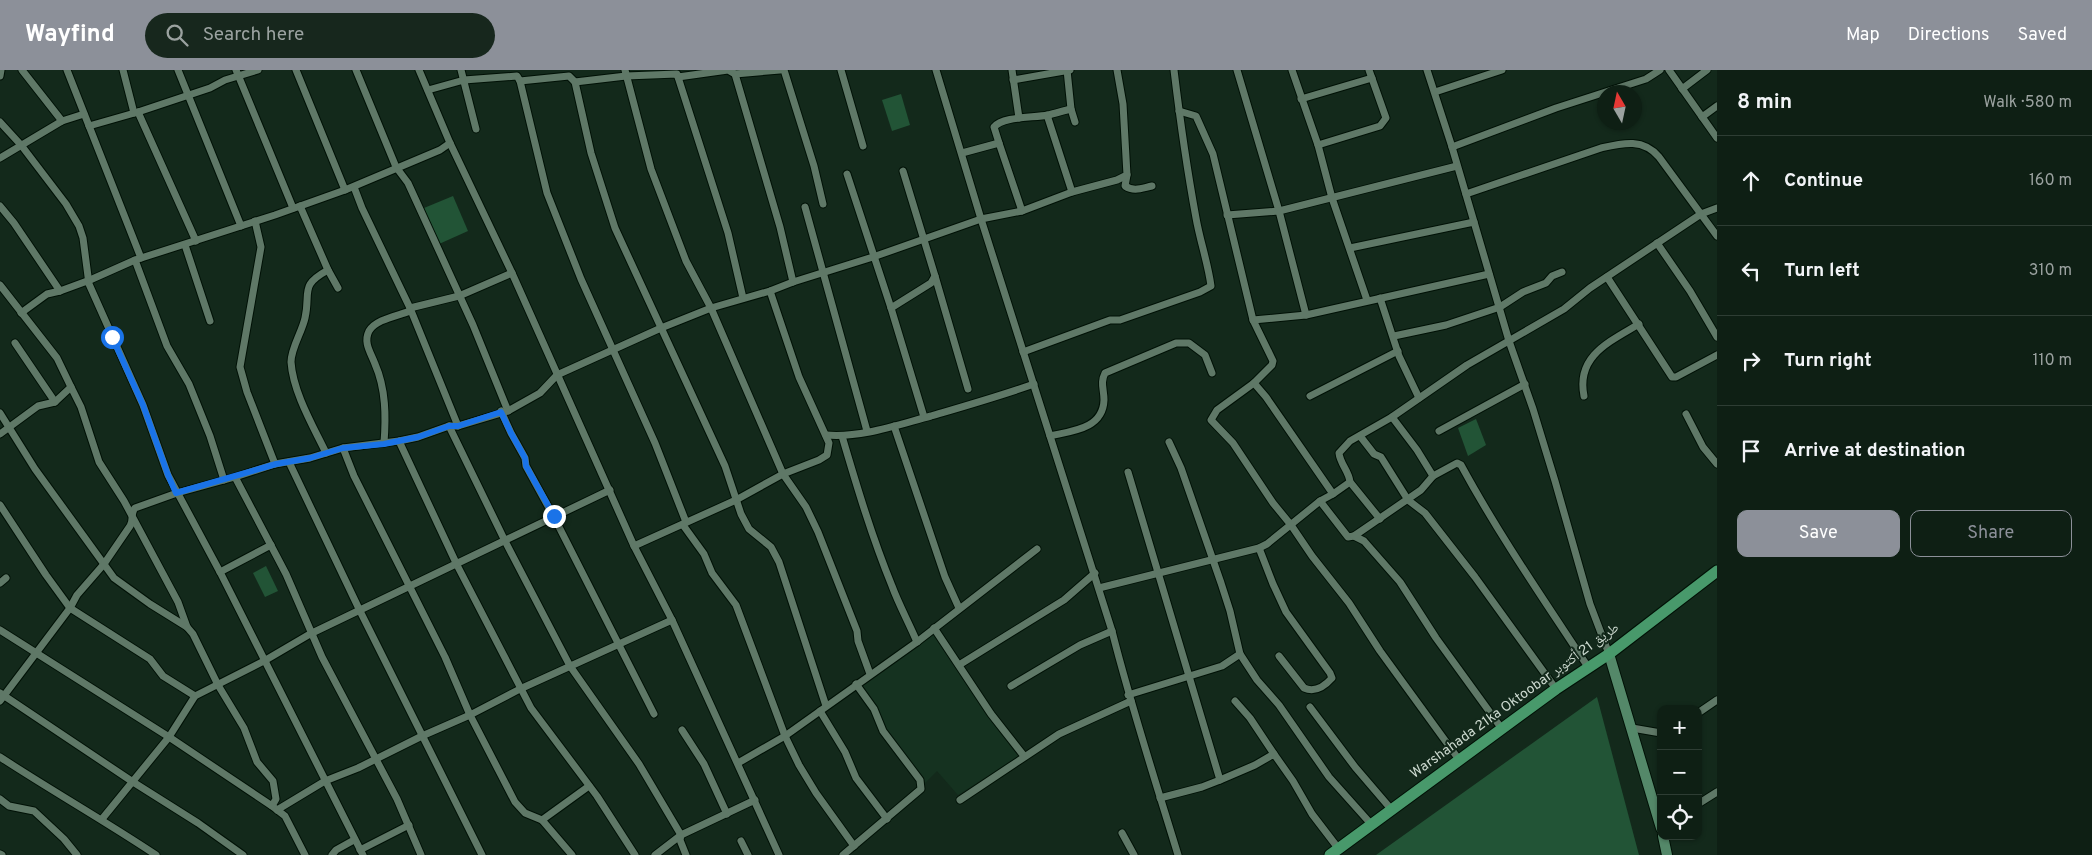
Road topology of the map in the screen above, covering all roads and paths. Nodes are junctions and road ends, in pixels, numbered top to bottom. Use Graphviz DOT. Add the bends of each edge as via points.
graph roads {
  1 [pos="1,70"];
  2 [pos="22,70"];
  3 [pos="67,70"];
  4 [pos="123,70"];
  5 [pos="178,70"];
  6 [pos="258,70"];
  7 [pos="296,70"];
  8 [pos="356,70"];
  9 [pos="420,70"];
  10 [pos="461,70"];
  11 [pos="780,70"];
  12 [pos="784,70"];
  13 [pos="841,70"];
  14 [pos="936,70"];
  15 [pos="1012,70"];
  16 [pos="1068,70"];
  17 [pos="1117,70"];
  18 [pos="1174,70"];
  19 [pos="1237,70"];
  20 [pos="1292,70"];
  21 [pos="1369,70"];
  22 [pos="1427,70"];
  23 [pos="1502,70"];
  24 [pos="1660,70"];
  25 [pos="1669,70"];
  26 [pos="1707,70"];
  27 [pos="730,72"];
  28 [pos="237,73"];
  29 [pos="568,73"];
  30 [pos="626,73"];
  31 [pos="677,74"];
  32 [pos="0,76"];
  33 [pos="518,76"];
  34 [pos="1372,78"];
  35 [pos="464,80"];
  36 [pos="1013,80"];
  37 [pos="575,82"];
  38 [pos="1682,89"];
  39 [pos="428,90"];
  40 [pos="1435,92"];
  41 [pos="188,94"];
  42 [pos="1301,99"];
  43 [pos="1717,106"];
  44 [pos="1071,109"];
  45 [pos="1179,111"];
  46 [pos="136,113"];
  47 [pos="84,114"];
  48 [pos="1047,115"];
  49 [pos="1702,117"];
  50 [pos="1019,118"];
  51 [pos="62,121"];
  52 [pos="0,122"];
  53 [pos="1075,122"];
  54 [pos="90,126"];
  55 [pos="476,129"];
  56 [pos="1717,138"];
  57 [pos="450,143"];
  58 [pos="999,143"];
  59 [pos="21,145"];
  60 [pos="1318,145"];
  61 [pos="863,146"];
  62 [pos="1452,147"];
  63 [pos="962,153"];
  64 [pos="0,158"];
  65 [pos="1457,166"];
  66 [pos="396,167"];
  67 [pos="903,171"];
  68 [pos="847,174"];
  69 [pos="1127,175"];
  70 [pos="1152,186"];
  71 [pos="354,187"];
  72 [pos="345,190"];
  73 [pos="1072,192"];
  74 [pos="1466,194"];
  75 [pos="1332,198"];
  76 [pos="823,204"];
  77 [pos="0,206"];
  78 [pos="296,207"];
  79 [pos="805,207"];
  80 [pos="1717,208"];
  81 [pos="1022,211"];
  82 [pos="1279,211"];
  83 [pos="1701,214"];
  84 [pos="1227,215"];
  85 [pos="981,219"];
  86 [pos="255,222"];
  87 [pos="1474,222"];
  88 [pos="241,226"];
  89 [pos="1717,236"];
  90 [pos="924,240"];
  91 [pos="196,241"];
  92 [pos="1656,243"];
  93 [pos="185,245"];
  94 [pos="1350,248"];
  95 [pos="873,257"];
  96 [pos="138,259"];
  97 [pos="328,270"];
  98 [pos="824,272"];
  99 [pos="1562,272"];
  100 [pos="512,273"];
  101 [pos="1489,274"];
  102 [pos="936,276"];
  103 [pos="1607,277"];
  104 [pos="90,280"];
  105 [pos="793,282"];
  106 [pos="0,285"];
  107 [pos="338,288"];
  108 [pos="60,291"];
  109 [pos="770,291"];
  110 [pos="459,296"];
  111 [pos="743,298"];
  112 [pos="1380,298"];
  113 [pos="1367,300"];
  114 [pos="1500,307"];
  115 [pos="712,308"];
  116 [pos="891,308"];
  117 [pos="410,309"];
  118 [pos="21,313"];
  119 [pos="1306,315"];
  120 [pos="1253,320"];
  121 [pos="210,321"];
  122 [pos="1639,324"];
  123 [pos="661,328"];
  124 [pos="1394,336"];
  125 [pos="1717,337"];
  126 [pos="1509,341"];
  127 [pos="16,343"];
  128 [pos="612,349"];
  129 [pos="1398,351"];
  130 [pos="1023,352"];
  131 [pos="1717,356"];
  132 [pos="558,374"];
  133 [pos="1212,374"];
  134 [pos="1254,383"];
  135 [pos="1034,384"];
  136 [pos="1525,384"];
  137 [pos="71,387"];
  138 [pos="968,388"];
  139 [pos="1310,396"];
  140 [pos="1584,396"];
  141 [pos="1419,398"];
  142 [pos="54,402"];
  143 [pos="505,411"];
  144 [pos="0,413"];
  145 [pos="1686,414"];
  146 [pos="1392,417"];
  147 [pos="924,418"];
  148 [pos="449,426"];
  149 [pos="458,426"];
  150 [pos="894,426"];
  151 [pos="9,427"];
  152 [pos="867,431"];
  153 [pos="1439,431"];
  154 [pos="0,434"];
  155 [pos="826,435"];
  156 [pos="842,436"];
  157 [pos="1050,436"];
  158 [pos="1360,436"];
  159 [pos="399,441"];
  160 [pos="1169,442"];
  161 [pos="384,444"];
  162 [pos="343,448"];
  163 [pos="326,453"];
  164 [pos="289,462"];
  165 [pos="276,464"];
  166 [pos="1717,464"];
  167 [pos="1128,472"];
  168 [pos="783,474"];
  169 [pos="1433,476"];
  170 [pos="235,477"];
  171 [pos="224,480"];
  172 [pos="1350,482"];
  173 [pos="610,490"];
  174 [pos="176,493"];
  175 [pos="1333,494"];
  176 [pos="736,500"];
  177 [pos="1408,500"];
  178 [pos="1320,501"];
  179 [pos="0,505"];
  180 [pos="132,516"];
  181 [pos="554,516"];
  182 [pos="1380,519"];
  183 [pos="684,523"];
  184 [pos="1291,525"];
  185 [pos="1354,536"];
  186 [pos="504,541"];
  187 [pos="271,545"];
  188 [pos="634,546"];
  189 [pos="1260,548"];
  190 [pos="1038,549"];
  191 [pos="1211,559"];
  192 [pos="104,564"];
  193 [pos="457,565"];
  194 [pos="1717,571"];
  195 [pos="220,572"];
  196 [pos="1159,572"];
  197 [pos="1095,574"];
  198 [pos="408,586"];
  199 [pos="1099,588"];
  200 [pos="70,608"];
  201 [pos="958,608"];
  202 [pos="360,612"];
  203 [pos="672,620"];
  204 [pos="187,627"];
  205 [pos="934,628"];
  206 [pos="0,630"];
  207 [pos="1112,630"];
  208 [pos="310,634"];
  209 [pos="917,642"];
  210 [pos="619,644"];
  211 [pos="36,652"];
  212 [pos="1240,654"];
  213 [pos="1608,654"];
  214 [pos="1279,656"];
  215 [pos="264,661"];
  216 [pos="959,665"];
  217 [pos="570,666"];
  218 [pos="1588,667"];
  219 [pos="870,674"];
  220 [pos="1189,674"];
  221 [pos="856,684"];
  222 [pos="218,685"];
  223 [pos="1011,686"];
  224 [pos="520,689"];
  225 [pos="1556,689"];
  226 [pos="195,696"];
  227 [pos="2,697"];
  228 [pos="1130,698"];
  229 [pos="1717,700"];
  230 [pos="1235,701"];
  231 [pos="1310,707"];
  232 [pos="823,708"];
  233 [pos="1702,710"];
  234 [pos="654,714"];
  235 [pos="470,715"];
  236 [pos="1632,728"];
  237 [pos="1502,729"];
  238 [pos="682,730"];
  239 [pos="1657,732"];
  240 [pos="422,736"];
  241 [pos="785,736"];
  242 [pos="169,737"];
  243 [pos="1274,754"];
  244 [pos="1024,756"];
  245 [pos="0,757"];
  246 [pos="375,760"];
  247 [pos="1460,761"];
  248 [pos="738,763"];
  249 [pos="1220,780"];
  250 [pos="325,781"];
  251 [pos="133,782"];
  252 [pos="589,786"];
  253 [pos="1717,792"];
  254 [pos="1160,798"];
  255 [pos="0,799"];
  256 [pos="755,800"];
  257 [pos="960,800"];
  258 [pos="1702,801"];
  259 [pos="275,808"];
  260 [pos="1391,809"];
  261 [pos="727,814"];
  262 [pos="1657,814"];
  263 [pos="102,819"];
  264 [pos="887,819"];
  265 [pos="542,820"];
  266 [pos="1371,824"];
  267 [pos="409,825"];
  268 [pos="1122,833"];
  269 [pos="680,835"];
  270 [pos="354,840"];
  271 [pos="1664,840"];
  272 [pos="741,841"];
  273 [pos="854,846"];
  274 [pos="1334,852"];
  275 [pos="361,853"];
  276 [pos="1176,854"];
  277 [pos="77,855"];
  278 [pos="156,855"];
  279 [pos="243,855"];
  280 [pos="305,855"];
  281 [pos="332,855"];
  282 [pos="421,855"];
  283 [pos="482,855"];
  284 [pos="572,855"];
  285 [pos="635,855"];
  286 [pos="655,855"];
  287 [pos="686,855"];
  288 [pos="748,855"];
  289 [pos="779,855"];
  290 [pos="843,855"];
  291 [pos="1134,855"];
  292 [pos="1667,855"];
  1 -- 32 [label="street"];
  2 -- 51 [label="street"];
  3 -- 47 [label="street"];
  4 -- 46 [label="street"];
  5 -- 41 [label="street"];
  6 -- 28 [label="street"];
  7 -- 72 [label="street"];
  8 -- 66 [label="street"];
  9 -- 39 [label="street"];
  10 -- 35 [label="street"];
  11 -- 27 [label="street"];
  12 -- 76 [label="street"];
  13 -- 61 [label="street"];
  14 -- 63 [label="street"];
  15 -- 36 [label="street"];
  16 -- 36 [label="street"];
  16 -- 44 [label="street"];
  17 -- 69 [label="street" via="1123,104"];
  18 -- 45 [label="street"];
  19 -- 82 [label="street"];
  20 -- 42 [label="street"];
  21 -- 34 [label="street"];
  22 -- 40 [label="street"];
  23 -- 40 [label="street"];
  24 -- 62 [label="street" via="1646,79"];
  25 -- 38 [label="street"];
  26 -- 38 [label="street"];
  27 -- 31 [label="street"];
  27 -- 105 [label="street" via="780,227"];
  28 -- 41 [label="street" via="210,88"];
  28 -- 78 [label="street"];
  29 -- 33 [label="street"];
  29 -- 37 [label="street"];
  30 -- 31 [label="street"];
  30 -- 37 [label="street"];
  30 -- 115 [label="street" via="660,194 686,261"];
  31 -- 111 [label="street" via="728,233"];
  33 -- 35 [label="street"];
  33 -- 128 [label="street" via="547,194"];
  34 -- 42 [label="street"];
  34 -- 60 [label="street" via="1386,118 1384,122"];
  35 -- 39 [label="street"];
  35 -- 55 [label="street"];
  36 -- 50 [label="street"];
  37 -- 123 [label="street" via="591,153 615,228"];
  38 -- 49 [label="street"];
  39 -- 57 [label="street"];
  40 -- 62 [label="street"];
  41 -- 46 [label="street"];
  41 -- 88 [label="street"];
  42 -- 60 [label="street"];
  43 -- 49 [label="street"];
  44 -- 48 [label="street"];
  44 -- 53 [label="street"];
  45 -- 84 [label="street" via="1196,116 1202,128 1213,154"];
  45 -- 130 [label="street" via="1193,202 1211,286"];
  46 -- 54 [label="street"];
  46 -- 91 [label="street"];
  47 -- 51 [label="street"];
  47 -- 54 [label="street"];
  48 -- 50 [label="street"];
  48 -- 73 [label="street"];
  49 -- 56 [label="street"];
  50 -- 58 [label="street" via="994,125"];
  51 -- 59 [label="street"];
  52 -- 59 [label="street"];
  54 -- 96 [label="street"];
  57 -- 66 [label="street"];
  57 -- 100 [label="street"];
  58 -- 63 [label="street"];
  58 -- 81 [label="street"];
  59 -- 64 [label="street"];
  59 -- 104 [label="street" via="79,226"];
  60 -- 75 [label="street"];
  62 -- 65 [label="street"];
  63 -- 85 [label="street"];
  65 -- 74 [label="street"];
  65 -- 75 [label="street"];
  66 -- 71 [label="street"];
  66 -- 110 [label="street" via="408,183"];
  67 -- 90 [label="street"];
  68 -- 95 [label="street"];
  69 -- 70 [label="street" via="1125,186 1130,189"];
  69 -- 73 [label="street"];
  71 -- 72 [label="street"];
  71 -- 117 [label="street"];
  72 -- 78 [label="street"];
  73 -- 81 [label="street"];
  74 -- 83 [label="street" via="1601,148 1637,144 1652,148"];
  74 -- 87 [label="street"];
  75 -- 82 [label="street"];
  75 -- 94 [label="street"];
  77 -- 108 [label="street"];
  78 -- 86 [label="street"];
  78 -- 97 [label="street"];
  79 -- 98 [label="street"];
  80 -- 83 [label="street"];
  81 -- 85 [label="street"];
  82 -- 84 [label="street"];
  82 -- 119 [label="street"];
  83 -- 89 [label="street"];
  83 -- 92 [label="street"];
  84 -- 120 [label="street"];
  85 -- 90 [label="street"];
  85 -- 130 [label="street"];
  86 -- 88 [label="street"];
  86 -- 165 [label="street" via="261,247 240,367"];
  87 -- 94 [label="street"];
  87 -- 101 [label="street"];
  88 -- 91 [label="street"];
  90 -- 95 [label="street"];
  90 -- 102 [label="street"];
  91 -- 93 [label="street"];
  92 -- 103 [label="street"];
  92 -- 125 [label="street"];
  93 -- 96 [label="street"];
  93 -- 121 [label="street"];
  94 -- 113 [label="street"];
  95 -- 98 [label="street"];
  95 -- 116 [label="street"];
  96 -- 104 [label="street"];
  96 -- 171 [label="street" via="167,346 189,384"];
  97 -- 107 [label="street"];
  97 -- 163 [label="street" via="308,286 305,317 291,361 300,396"];
  98 -- 105 [label="street"];
  98 -- 152 [label="street"];
  99 -- 114 [label="street"];
  100 -- 110 [label="street"];
  100 -- 132 [label="street"];
  101 -- 112 [label="street"];
  101 -- 114 [label="street"];
  102 -- 116 [label="street" via="931,283"];
  102 -- 138 [label="street"];
  103 -- 122 [label="street"];
  103 -- 126 [label="street" via="1564,309"];
  104 -- 108 [label="street"];
  104 -- 174 [label="street"];
  105 -- 109 [label="street"];
  106 -- 118 [label="street"];
  108 -- 118 [label="street" via="47,294"];
  109 -- 111 [label="street"];
  109 -- 155 [label="street" via="799,377"];
  110 -- 117 [label="street"];
  110 -- 143 [label="street"];
  111 -- 115 [label="street"];
  112 -- 113 [label="street"];
  112 -- 124 [label="street"];
  113 -- 119 [label="street"];
  114 -- 124 [label="street" via="1446,325"];
  114 -- 126 [label="street"];
  115 -- 123 [label="street"];
  115 -- 168 [label="street"];
  116 -- 147 [label="street"];
  117 -- 149 [label="street"];
  117 -- 161 [label="street" via="376,323 368,332 367,348 383,388"];
  118 -- 137 [label="street" via="57,358"];
  119 -- 120 [label="street"];
  120 -- 134 [label="street" via="1273,362"];
  122 -- 131 [label="street" via="1672,377"];
  122 -- 140 [label="street" via="1615,338 1588,361 1583,380"];
  123 -- 128 [label="street"];
  123 -- 176 [label="street" via="725,466"];
  124 -- 129 [label="street"];
  126 -- 136 [label="street"];
  126 -- 141 [label="street"];
  127 -- 142 [label="street"];
  128 -- 132 [label="street"];
  128 -- 183 [label="street" via="655,443"];
  129 -- 139 [label="street"];
  129 -- 141 [label="street"];
  130 -- 135 [label="street"];
  132 -- 143 [label="street" via="540,393"];
  132 -- 173 [label="street"];
  133 -- 157 [label="street" via="1205,355 1189,343 1176,343 1106,373 1101,381 1104,400 1101,414 1092,425"];
  134 -- 175 [label="street"];
  134 -- 184 [label="street" via="1217,410 1212,420 1233,443"];
  135 -- 147 [label="street"];
  135 -- 157 [label="street"];
  136 -- 153 [label="street"];
  136 -- 213 [label="street" via="1590,604"];
  137 -- 142 [label="street"];
  137 -- 180 [label="street" via="99,462"];
  141 -- 146 [label="street"];
  142 -- 151 [label="street" via="38,406"];
  143 -- 149 [label="street"];
  143 -- 181 [label="street" via="526,466"];
  144 -- 151 [label="street"];
  145 -- 166 [label="street" via="1703,447"];
  146 -- 158 [label="street"];
  146 -- 169 [label="street"];
  147 -- 150 [label="street"];
  148 -- 149 [label="street"];
  148 -- 159 [label="street"];
  148 -- 186 [label="street"];
  150 -- 152 [label="street"];
  150 -- 201 [label="street"];
  151 -- 154 [label="street"];
  151 -- 192 [label="street"];
  152 -- 156 [label="street"];
  155 -- 156 [label="street"];
  155 -- 168 [label="street" via="829,443 826,455"];
  156 -- 209 [label="street" via="882,560"];
  157 -- 197 [label="street"];
  158 -- 172 [label="street" via="1339,453"];
  158 -- 177 [label="street" via="1374,454 1381,457"];
  159 -- 161 [label="street"];
  159 -- 193 [label="street"];
  160 -- 191 [label="street" via="1182,468"];
  161 -- 162 [label="street"];
  162 -- 163 [label="street"];
  162 -- 198 [label="street"];
  163 -- 164 [label="street"];
  164 -- 165 [label="street"];
  164 -- 202 [label="street"];
  165 -- 170 [label="street"];
  167 -- 196 [label="street"];
  168 -- 176 [label="street"];
  168 -- 219 [label="street" via="806,507 818,532 857,631"];
  169 -- 177 [label="street"];
  169 -- 218 [label="street" via="1457,463 1460,465 1502,539"];
  170 -- 171 [label="street"];
  170 -- 187 [label="street"];
  171 -- 174 [label="street"];
  172 -- 175 [label="street"];
  172 -- 182 [label="street"];
  173 -- 181 [label="street"];
  173 -- 188 [label="street"];
  174 -- 180 [label="street" via="134,508"];
  174 -- 195 [label="street"];
  175 -- 178 [label="street"];
  176 -- 183 [label="street"];
  176 -- 232 [label="street" via="749,528 771,547 779,562"];
  177 -- 182 [label="street"];
  177 -- 225 [label="street" via="1425,513 1475,576"];
  178 -- 184 [label="street"];
  178 -- 185 [label="street" via="1345,534"];
  179 -- 200 [label="street"];
  180 -- 192 [label="street" via="130,526"];
  180 -- 204 [label="street" via="178,602"];
  181 -- 186 [label="street"];
  181 -- 210 [label="street"];
  182 -- 185 [label="street"];
  183 -- 188 [label="street"];
  183 -- 241 [label="street" via="712,573 736,605"];
  184 -- 189 [label="street"];
  184 -- 247 [label="street"];
  185 -- 237 [label="street" via="1364,541 1400,582"];
  186 -- 193 [label="street"];
  186 -- 217 [label="street"];
  187 -- 195 [label="street"];
  187 -- 208 [label="street"];
  188 -- 203 [label="street"];
  189 -- 191 [label="street"];
  189 -- 214 [label="street" via="1286,612 1332,678 1318,690 1310,691 1304,688"];
  190 -- 201 [label="street"];
  191 -- 196 [label="street"];
  191 -- 212 [label="street" via="1230,611"];
  192 -- 200 [label="street"];
  192 -- 204 [label="street" via="114,578"];
  193 -- 198 [label="street"];
  193 -- 224 [label="street"];
  194 -- 213 [label="main road, Warshahada 21ka Oktoobar طريق 21 أكتوبر"];
  195 -- 215 [label="street"];
  196 -- 199 [label="street"];
  196 -- 220 [label="street"];
  197 -- 199 [label="street"];
  197 -- 216 [label="street" via="1064,600"];
  198 -- 202 [label="street"];
  198 -- 235 [label="street" via="445,657"];
  199 -- 207 [label="street"];
  200 -- 211 [label="street"];
  200 -- 226 [label="street" via="150,659 164,676"];
  201 -- 205 [label="street"];
  202 -- 208 [label="street"];
  202 -- 240 [label="street"];
  203 -- 210 [label="street"];
  203 -- 248 [label="street"];
  204 -- 222 [label="street"];
  205 -- 209 [label="street"];
  205 -- 216 [label="street"];
  206 -- 211 [label="street"];
  207 -- 223 [label="street"];
  207 -- 228 [label="street"];
  208 -- 215 [label="street"];
  208 -- 246 [label="street"];
  209 -- 219 [label="street"];
  210 -- 217 [label="street"];
  210 -- 234 [label="street"];
  211 -- 227 [label="street"];
  211 -- 242 [label="street"];
  212 -- 220 [label="street" via="1222,666"];
  212 -- 266 [label="street" via="1328,776"];
  213 -- 218 [label="main road, Warshahada 21ka Oktoobar طريق 21 أكتوبر"];
  213 -- 236 [label="main road"];
  215 -- 222 [label="street"];
  215 -- 250 [label="street"];
  216 -- 244 [label="street"];
  217 -- 224 [label="street"];
  217 -- 269 [label="street" via="639,764"];
  218 -- 225 [label="main road, Warshahada 21ka Oktoobar طريق 21 أكتوبر"];
  219 -- 221 [label="street"];
  220 -- 228 [label="street"];
  220 -- 249 [label="street"];
  221 -- 232 [label="street"];
  221 -- 264 [label="street" via="920,780 921,789"];
  222 -- 226 [label="street"];
  222 -- 259 [label="street" via="244,728 257,762 273,781"];
  224 -- 235 [label="street"];
  224 -- 252 [label="street" via="539,721 550,731"];
  225 -- 237 [label="main road, Warshahada 21ka Oktoobar طريق 21 أكتوبر"];
  226 -- 242 [label="street"];
  227 -- 251 [label="street"];
  228 -- 244 [label="street"];
  228 -- 254 [label="street"];
  229 -- 233 [label="street"];
  230 -- 243 [label="street"];
  231 -- 260 [label="street"];
  232 -- 241 [label="street"];
  232 -- 264 [label="street" via="856,778"];
  235 -- 240 [label="street"];
  235 -- 265 [label="street" via="515,802 525,813"];
  236 -- 239 [label="street"];
  236 -- 262 [label="main road"];
  237 -- 247 [label="main road, Warshahada 21ka Oktoobar طريق 21 أكتوبر"];
  238 -- 261 [label="street" via="704,764"];
  240 -- 246 [label="street"];
  240 -- 283 [label="street"];
  241 -- 248 [label="street"];
  241 -- 273 [label="street" via="816,793"];
  242 -- 251 [label="street"];
  242 -- 259 [label="street"];
  243 -- 249 [label="street"];
  243 -- 274 [label="street"];
  244 -- 257 [label="street"];
  245 -- 263 [label="street" via="64,799"];
  246 -- 250 [label="street"];
  246 -- 267 [label="street"];
  247 -- 260 [label="main road, Warshahada 21ka Oktoobar طريق 21 أكتوبر"];
  248 -- 256 [label="street"];
  249 -- 254 [label="street"];
  250 -- 259 [label="street"];
  250 -- 270 [label="street"];
  251 -- 263 [label="street"];
  251 -- 279 [label="street"];
  252 -- 265 [label="street"];
  252 -- 285 [label="street"];
  253 -- 258 [label="street"];
  254 -- 276 [label="street"];
  255 -- 277 [label="street" via="9,806 34,811"];
  256 -- 261 [label="street"];
  256 -- 289 [label="street"];
  259 -- 280 [label="street" via="285,816"];
  260 -- 266 [label="main road, Warshahada 21ka Oktoobar طريق 21 أكتوبر"];
  261 -- 269 [label="street"];
  263 -- 278 [label="street"];
  264 -- 273 [label="street"];
  265 -- 284 [label="street"];
  266 -- 274 [label="main road, Warshahada 21ka Oktoobar طريق 21 أكتوبر"];
  267 -- 275 [label="street"];
  267 -- 282 [label="street"];
  268 -- 291 [label="street"];
  269 -- 286 [label="street"];
  269 -- 287 [label="street"];
  270 -- 275 [label="street"];
  270 -- 281 [label="street"];
  271 -- 292 [label="main road"];
  272 -- 288 [label="street"];
  273 -- 290 [label="street"];
}
